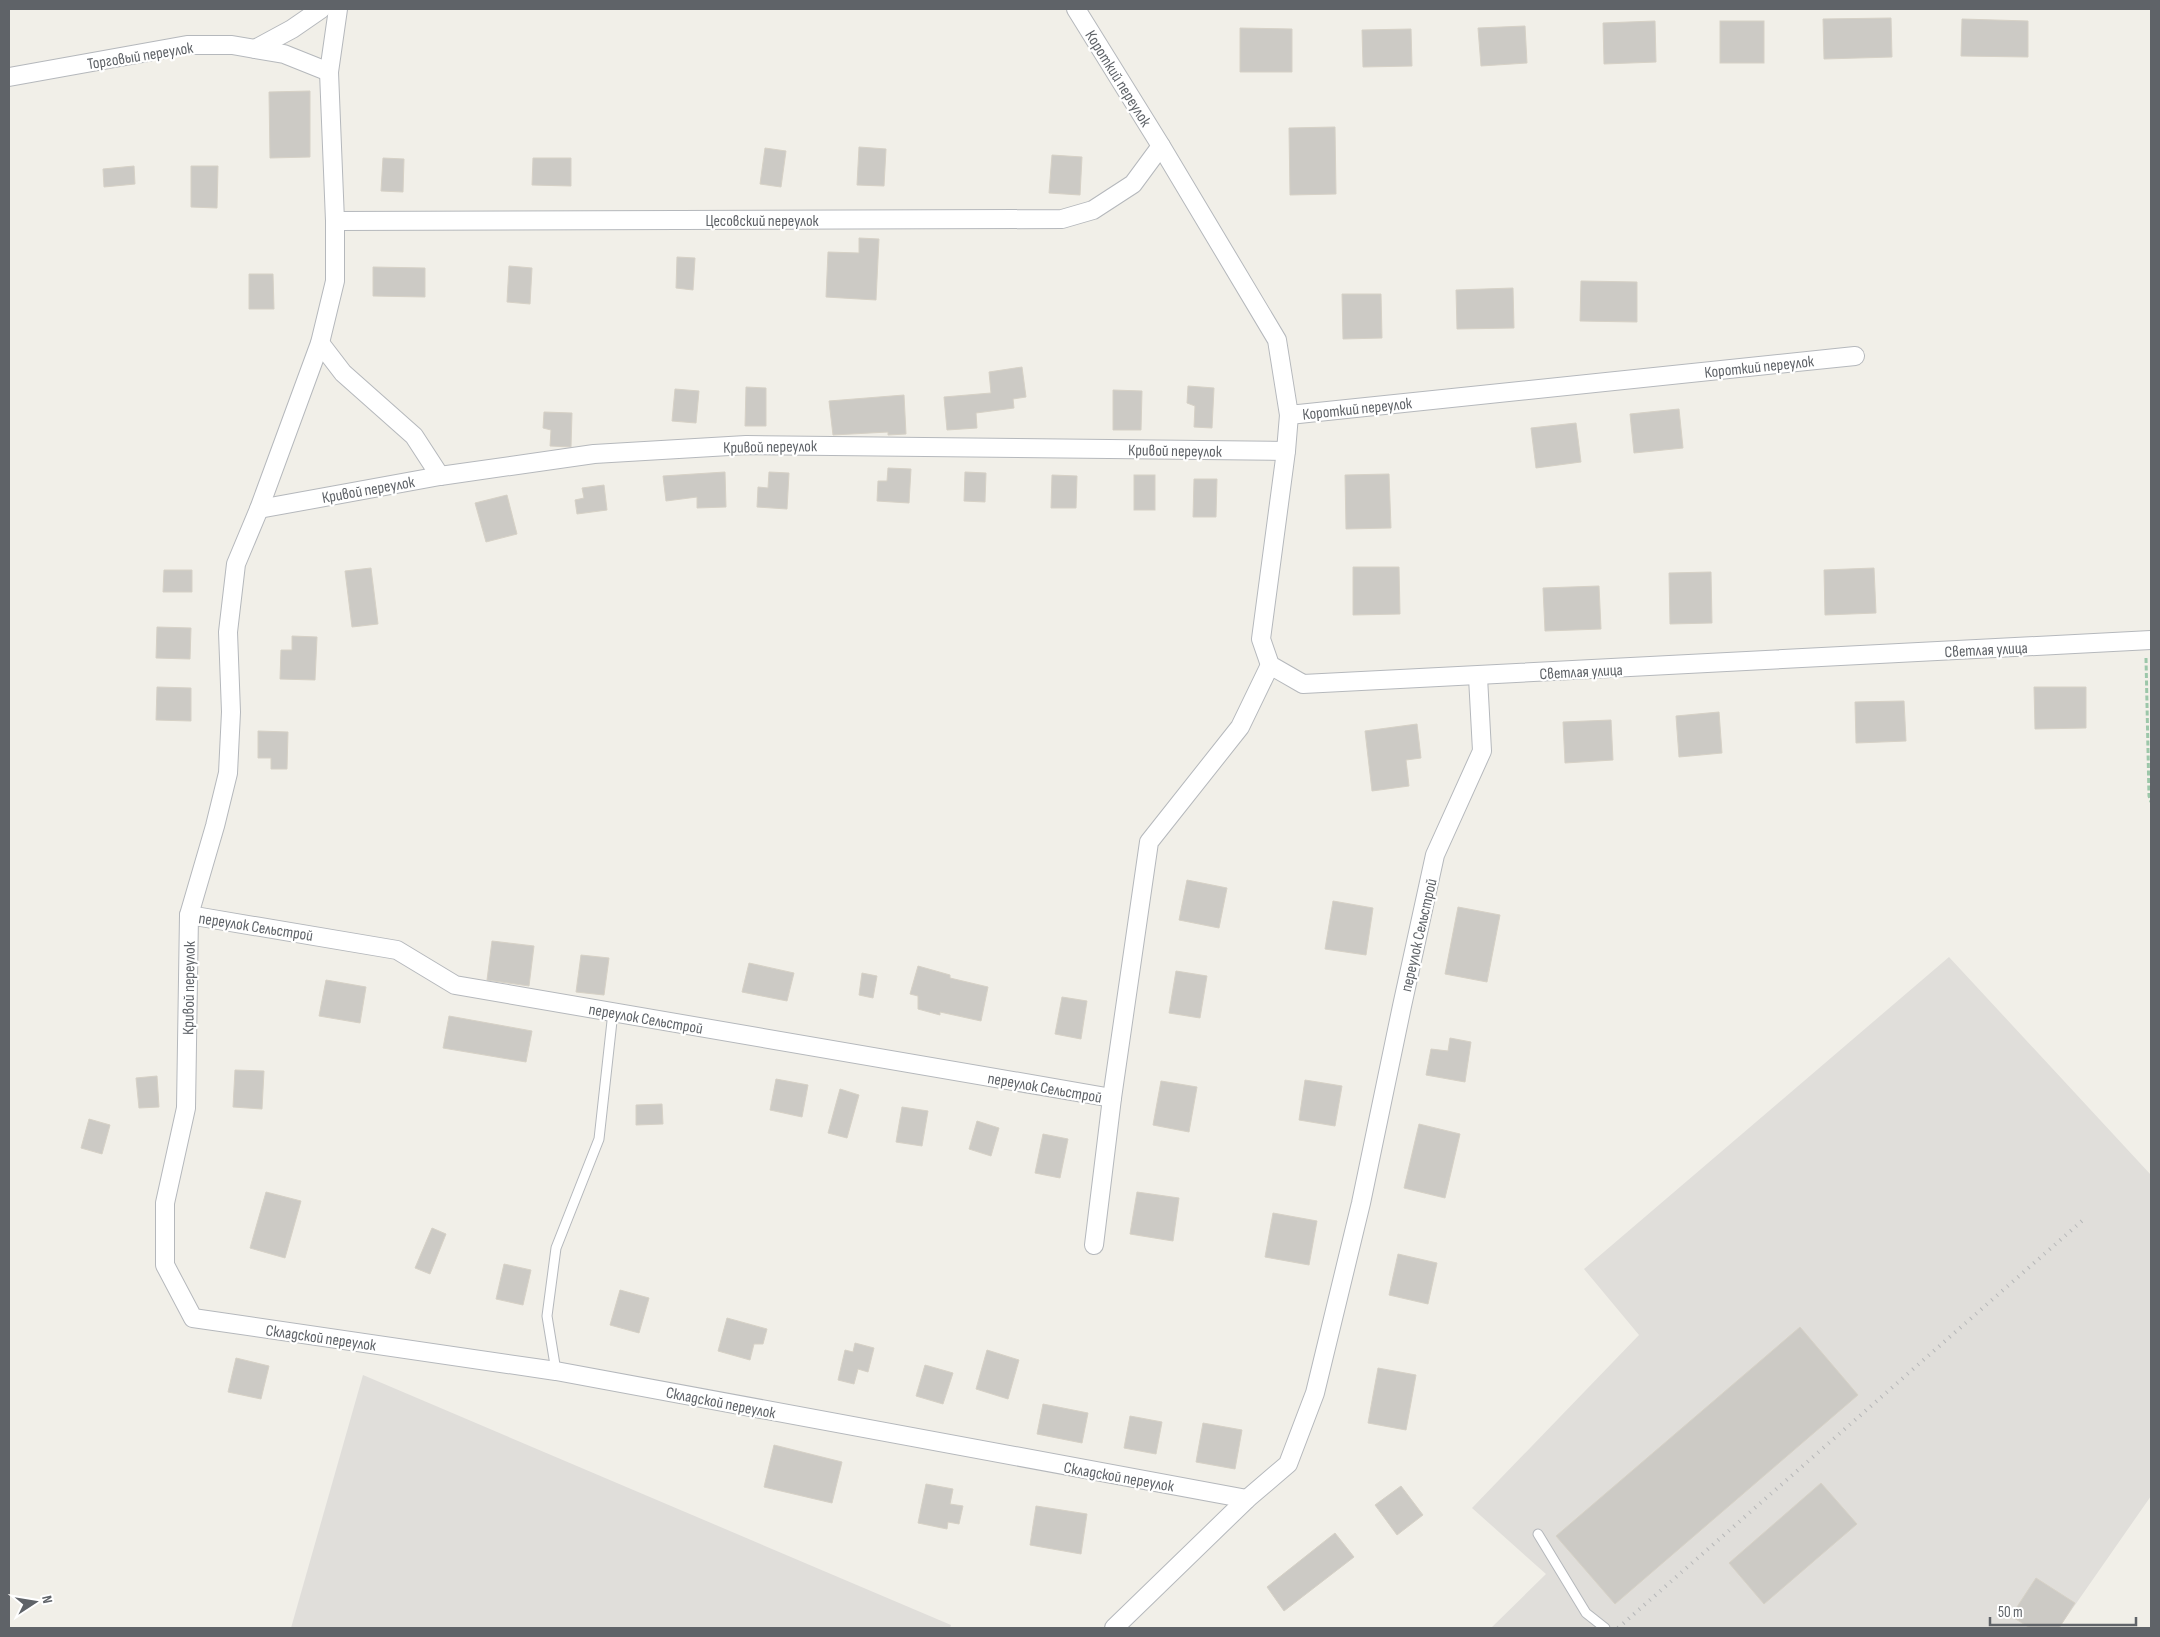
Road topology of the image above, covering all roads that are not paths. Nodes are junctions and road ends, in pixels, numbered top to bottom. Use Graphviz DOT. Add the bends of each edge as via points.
graph roads {
  1 [pos="321,9"];
  2 [pos="338,9"];
  3 [pos="1076,9"];
  4 [pos="254,49"];
  5 [pos="329,72"];
  6 [pos="9,77"];
  7 [pos="1161,146"];
  8 [pos="335,221"];
  9 [pos="320,343"];
  10 [pos="1855,356"];
  11 [pos="1289,415"];
  12 [pos="1286,451"];
  13 [pos="440,476"];
  14 [pos="259,508"];
  15 [pos="2148,640"];
  16 [pos="1270,665"];
  17 [pos="1478,676"];
  18 [pos="189,915"];
  19 [pos="612,1012"];
  20 [pos="1112,1098"];
  21 [pos="1094,1245"];
  22 [pos="193,1318"];
  23 [pos="556,1371"];
  24 [pos="1247,1500"];
  25 [pos="1538,1534"];
  26 [pos="1114,1628"];
  27 [pos="1605,1628"];
  1 -- 4 [label="street"];
  2 -- 5 [label="street"];
  3 -- 7 [label="street, Короткий переулок"];
  4 -- 5 [label="street, Торговый переулок" via="284,54"];
  4 -- 6 [label="street, Торговый переулок" via="232,45 187,45"];
  5 -- 8 [label="street"];
  7 -- 8 [label="street, Цесовский переулок" via="1133,184 1092,210 1062,219"];
  7 -- 11 [label="street, Короткий переулок" via="1277,340"];
  8 -- 9 [label="street, Кривой переулок" via="335,281"];
  9 -- 13 [label="street" via="343,372 414,436"];
  9 -- 14 [label="street, Кривой переулок"];
  10 -- 11 [label="street, Короткий переулок"];
  11 -- 12 [label="street"];
  12 -- 13 [label="street, Кривой переулок" via="746,445 594,454"];
  12 -- 16 [label="street" via="1261,639"];
  13 -- 14 [label="street, Кривой переулок"];
  14 -- 18 [label="street, Кривой переулок" via="236,564 228,632 231,712 228,773"];
  15 -- 17 [label="street, Светлая улица"];
  16 -- 17 [label="street, Светлая улица" via="1303,684"];
  16 -- 20 [label="street, переулок Сельстрой" via="1240,727 1149,842"];
  17 -- 24 [label="street, переулок Сельстрой" via="1482,751 1435,855 1362,1203 1315,1393 1288,1464"];
  18 -- 19 [label="street, переулок Сельстрой" via="397,950 455,986"];
  18 -- 22 [label="street, Кривой переулок" via="186,1108 165,1203 164,1265"];
  19 -- 20 [label="street, переулок Сельстрой"];
  19 -- 23 [label="lane" via="599,1140 556,1248 547,1316"];
  20 -- 21 [label="street, переулок Сельстрой"];
  22 -- 23 [label="street, Складской переулок"];
  23 -- 24 [label="street, Складской переулок"];
  24 -- 26 [label="street, переулок Сельстрой"];
  25 -- 27 [label="lane" via="1586,1613"];
}
